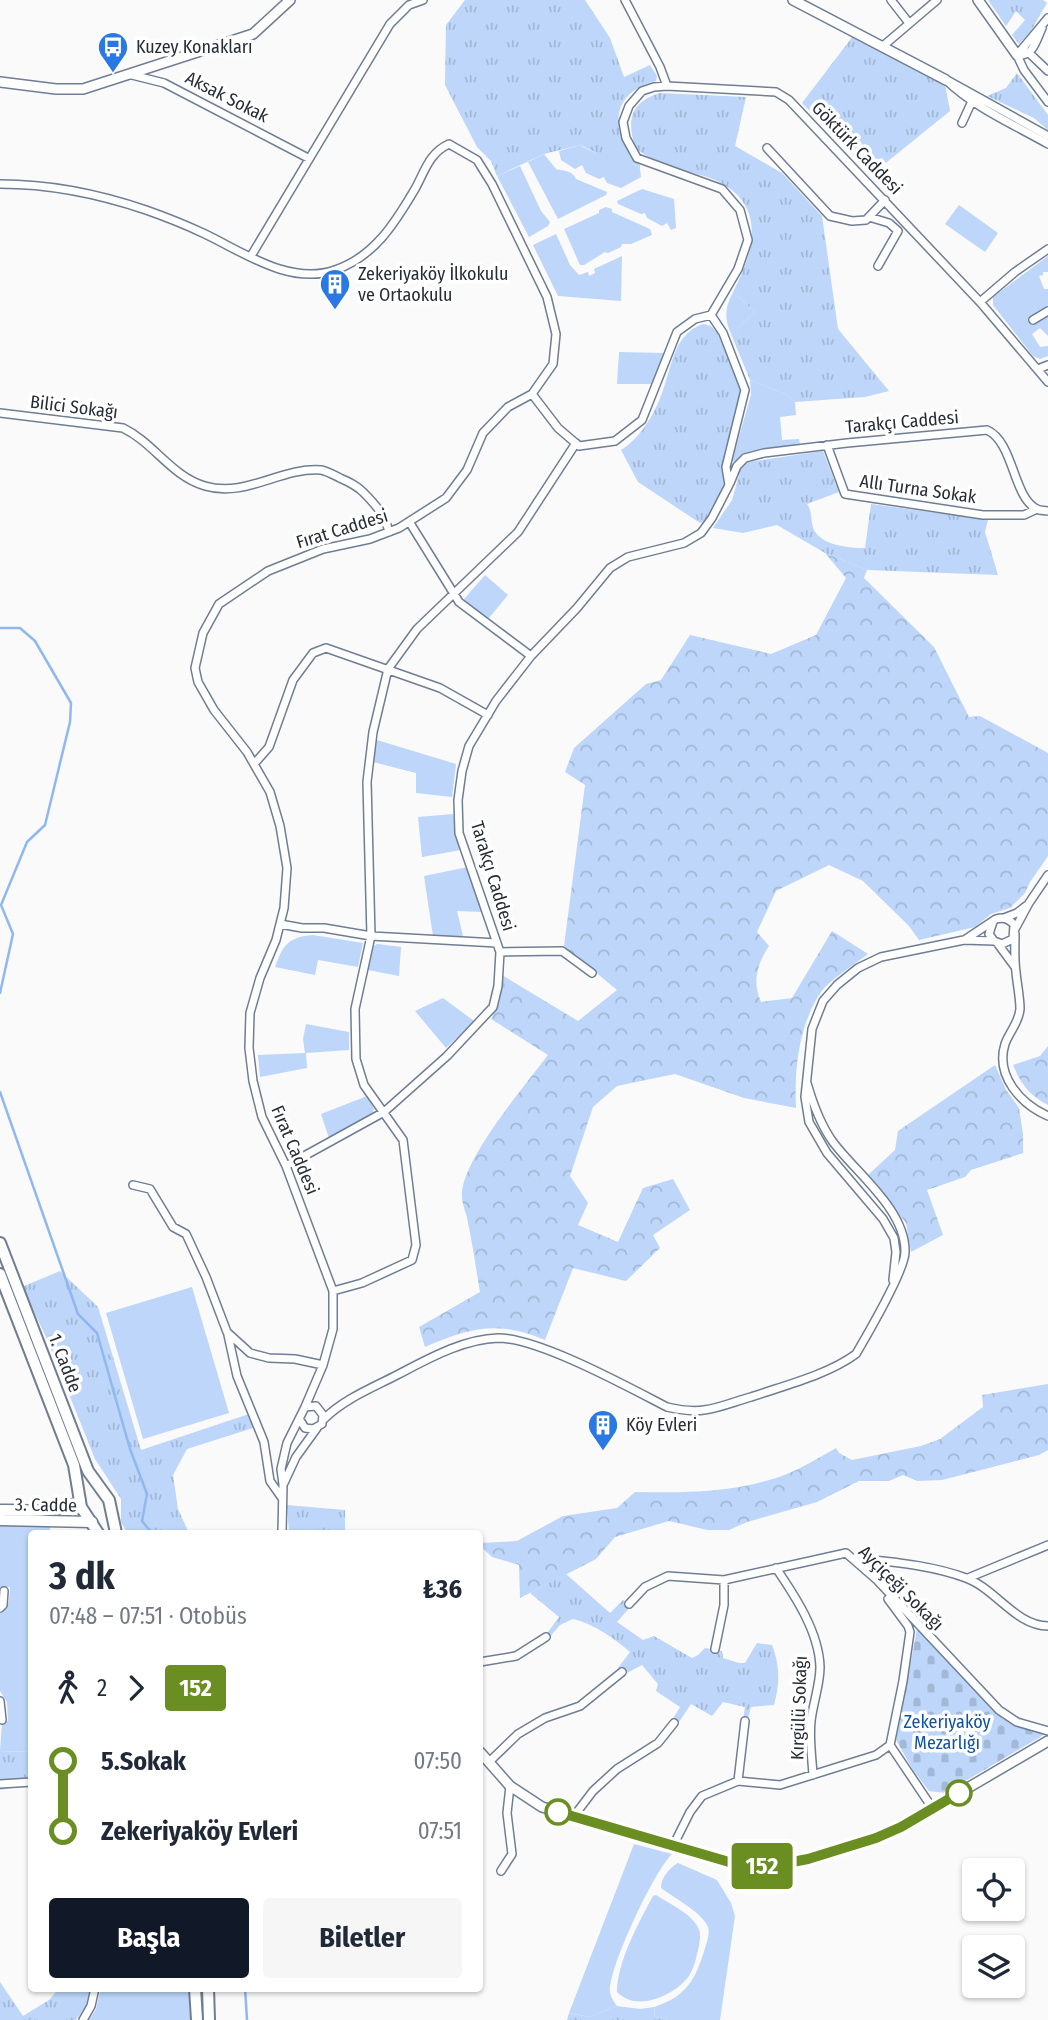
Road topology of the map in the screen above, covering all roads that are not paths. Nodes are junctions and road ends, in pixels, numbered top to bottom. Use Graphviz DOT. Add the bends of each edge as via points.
graph roads {
  1 [pos="290,0"];
  2 [pos="423,0"];
  3 [pos="625,0"];
  4 [pos="793,0"];
  5 [pos="891,0"];
  6 [pos="937,0"];
  7 [pos="978,0"];
  8 [pos="1046,22"];
  9 [pos="909,23"];
  10 [pos="883,46"];
  11 [pos="1023,53"];
  12 [pos="1037,60"];
  13 [pos="1024,70"];
  14 [pos="1048,71"];
  15 [pos="128,74"];
  16 [pos="946,80"];
  17 [pos="0,82"];
  18 [pos="667,86"];
  19 [pos="972,101"];
  20 [pos="1048,102"];
  21 [pos="962,123"];
  22 [pos="1048,136"];
  23 [pos="1048,144"];
  24 [pos="767,148"];
  25 [pos="308,158"];
  26 [pos="0,184"];
  27 [pos="885,200"];
  28 [pos="869,217"];
  29 [pos="1048,249"];
  30 [pos="250,256"];
  31 [pos="878,266"];
  32 [pos="981,302"];
  33 [pos="1048,311"];
  34 [pos="711,315"];
  35 [pos="1033,320"];
  36 [pos="1048,365"];
  37 [pos="1038,369"];
  38 [pos="1048,382"];
  39 [pos="532,394"];
  40 [pos="0,413"];
  41 [pos="576,443"];
  42 [pos="827,445"];
  43 [pos="729,485"];
  44 [pos="1037,509"];
  45 [pos="1048,511"];
  46 [pos="410,523"];
  47 [pos="389,532"];
  48 [pos="453,592"];
  49 [pos="531,656"];
  50 [pos="388,669"];
  51 [pos="488,715"];
  52 [pos="254,764"];
  53 [pos="1048,875"];
  54 [pos="1029,903"];
  55 [pos="1004,918"];
  56 [pos="993,922"];
  57 [pos="280,925"];
  58 [pos="1015,931"];
  59 [pos="371,936"];
  60 [pos="964,940"];
  61 [pos="996,942"];
  62 [pos="497,943"];
  63 [pos="500,952"];
  64 [pos="1015,967"];
  65 [pos="592,973"];
  66 [pos="807,1083"];
  67 [pos="384,1112"];
  68 [pos="1048,1116"];
  69 [pos="286,1166"];
  70 [pos="133,1185"];
  71 [pos="0,1243"];
  72 [pos="0,1274"];
  73 [pos="893,1284"];
  74 [pos="333,1291"];
  75 [pos="227,1332"];
  76 [pos="323,1365"];
  77 [pos="313,1392"];
  78 [pos="317,1406"];
  79 [pos="337,1406"];
  80 [pos="305,1407"];
  81 [pos="324,1419"];
  82 [pos="300,1420"];
  83 [pos="318,1427"];
  84 [pos="283,1484"];
  85 [pos="102,1492"];
  86 [pos="283,1499"];
  87 [pos="80,1501"];
  88 [pos="0,1510"];
  89 [pos="0,1520"];
  90 [pos="92,1522"];
  91 [pos="96,1530"];
  92 [pos="115,1530"];
  93 [pos="282,1530"];
  94 [pos="1048,1545"];
  95 [pos="854,1558"];
  96 [pos="776,1568"];
  97 [pos="968,1578"];
  98 [pos="723,1580"];
  99 [pos="4,1591"];
  100 [pos="629,1604"];
  101 [pos="0,1608"];
  102 [pos="1048,1626"];
  103 [pos="546,1637"];
  104 [pos="715,1649"];
  105 [pos="483,1662"];
  106 [pos="622,1672"];
  107 [pos="0,1701"];
  108 [pos="2,1720"];
  109 [pos="745,1721"];
  110 [pos="674,1723"];
  111 [pos="1048,1731"];
  112 [pos="1048,1741"];
  113 [pos="890,1745"];
  114 [pos="483,1755"];
  115 [pos="489,1762"];
  116 [pos="813,1775"];
  117 [pos="738,1781"];
  118 [pos="28,1782"];
  119 [pos="0,1784"];
  120 [pos="510,1786"];
  121 [pos="933,1809"];
  122 [pos="574,1816"];
  123 [pos="673,1846"];
  124 [pos="501,1871"];
  125 [pos="94,1992"];
  126 [pos="195,1992"];
  127 [pos="208,1992"];
  128 [pos="83,2020"];
  129 [pos="197,2020"];
  130 [pos="209,2020"];
  1 -- 15 [label="street" via="253,34"];
  2 -- 25 [label="street" via="408,5 390,24"];
  3 -- 18 [label="street"];
  4 -- 10 [label="street"];
  5 -- 9 [label="street"];
  6 -- 9 [label="street"];
  7 -- 11 [label="street"];
  8 -- 11 [label="street"];
  9 -- 10 [label="street"];
  10 -- 16 [label="street"];
  11 -- 12 [label="street"];
  11 -- 13 [label="street"];
  12 -- 13 [label="street"];
  12 -- 14 [label="street"];
  13 -- 20 [label="street"];
  15 -- 17 [label="street" via="83,89"];
  15 -- 25 [label="street, Aksak Sokak" via="164,83"];
  16 -- 19 [label="street"];
  16 -- 22 [label="street"];
  18 -- 27 [label="street, Göktürk Caddesi" via="776,92"];
  18 -- 34 [label="street" via="642,91 629,106 623,122 625,138 637,158 722,189 740,210 748,240 738,269"];
  19 -- 21 [label="street"];
  19 -- 23 [label="street"];
  24 -- 28 [label="street" via="830,216 852,221"];
  25 -- 30 [label="street"];
  26 -- 30 [label="street, Fırat Caddesi" via="77,191 145,210"];
  27 -- 28 [label="street"];
  27 -- 32 [label="street, Göktürk Caddesi"];
  28 -- 31 [label="street" via="898,231"];
  29 -- 32 [label="street"];
  30 -- 39 [label="street, Fırat Caddesi" via="271,266 311,274 332,271 360,258 380,242 438,149 449,144 461,149 477,160 492,184 547,298 556,334 553,363"];
  32 -- 37 [label="street, Göktürk Caddesi"];
  33 -- 35 [label="street"];
  34 -- 41 [label="street" via="695,319 677,332 642,420 615,441"];
  34 -- 43 [label="street, Tarakçı Caddesi" via="745,390 726,467"];
  36 -- 37 [label="street"];
  37 -- 38 [label="street, Göktürk Caddesi"];
  39 -- 41 [label="street"];
  39 -- 46 [label="street, Fırat Caddesi" via="508,407 483,432 467,471 446,498"];
  40 -- 47 [label="street, Bilici Sokağı" via="123,428 140,437 176,470 208,487 240,489 294,472 323,470 356,485 377,507"];
  41 -- 48 [label="street" via="519,532"];
  42 -- 43 [label="street, Tarakçı Caddesi" via="745,457"];
  42 -- 44 [label="street, Allı Turna Sokak" via="845,495 983,515 1024,515"];
  42 -- 44 [label="street, Tarakçı Caddesi" via="987,430 999,438 1027,500"];
  43 -- 49 [label="street, Tarakçı Caddesi" via="701,533 684,543 628,557 610,568"];
  44 -- 45 [label="street"];
  46 -- 47 [label="street, Fırat Caddesi"];
  46 -- 48 [label="street"];
  47 -- 52 [label="street, Fırat Caddesi" via="285,564 219,604 203,633 195,667 198,682"];
  48 -- 49 [label="street" via="459,602"];
  48 -- 50 [label="street" via="417,629"];
  49 -- 51 [label="street, Tarakçı Caddesi"];
  50 -- 51 [label="street" via="440,688"];
  50 -- 52 [label="street" via="326,648 313,653 293,680 270,747"];
  50 -- 59 [label="street" via="367,782"];
  51 -- 62 [label="street, Tarakçı Caddesi" via="469,746 462,771 459,833"];
  52 -- 57 [label="street, Fırat Caddesi" via="270,792 287,868"];
  53 -- 54 [label="street"];
  54 -- 55 [label="street"];
  54 -- 58 [label="street"];
  55 -- 56 [label="street"];
  55 -- 58 [label="street"];
  56 -- 60 [label="street"];
  56 -- 61 [label="street" via="989,934"];
  57 -- 59 [label="street"];
  57 -- 69 [label="street, Fırat Caddesi" via="250,1013 249,1048 262,1117"];
  58 -- 61 [label="street" via="1007,944"];
  58 -- 64 [label="street"];
  59 -- 62 [label="street"];
  59 -- 67 [label="street" via="355,1009 355,1049 364,1085"];
  60 -- 61 [label="street"];
  60 -- 66 [label="street" via="881,957 837,985 823,1001 812,1028"];
  61 -- 64 [label="street"];
  62 -- 63 [label="street, Tarakçı Caddesi"];
  63 -- 65 [label="street" via="562,951"];
  63 -- 67 [label="street, Tarakçı Caddesi" via="493,1007"];
  64 -- 68 [label="street" via="1020,1009 1004,1045 1004,1072 1030,1108"];
  66 -- 73 [label="street" via="809,1122 827,1153 894,1238"];
  66 -- 73 [label="street" via="817,1116 833,1142 897,1219 905,1254"];
  67 -- 69 [label="street, Tarakçı Caddesi"];
  67 -- 74 [label="street" via="402,1140 416,1245 412,1260"];
  69 -- 74 [label="street, Fırat Caddesi"];
  70 -- 75 [label="street" via="150,1189 173,1227 186,1234"];
  71 -- 85 [label="main road, 1. Cadde" via="88,1471"];
  72 -- 87 [label="main road, 1. Cadde" via="74,1465"];
  73 -- 79 [label="street" via="856,1354 778,1388 706,1410 667,1407 558,1355 499,1338 471,1342"];
  74 -- 76 [label="street, Fırat Caddesi" via="333,1329"];
  75 -- 76 [label="street" via="250,1353"];
  75 -- 86 [label="street" via="237,1376 264,1442 270,1480"];
  76 -- 77 [label="street, Fırat Caddesi"];
  77 -- 78 [label="street"];
  77 -- 80 [label="street, Fırat Caddesi"];
  78 -- 79 [label="street"];
  78 -- 80 [label="street"];
  78 -- 81 [label="street"];
  79 -- 81 [label="street"];
  80 -- 82 [label="street"];
  81 -- 83 [label="street"];
  82 -- 83 [label="street" via="305,1428"];
  82 -- 84 [label="street" via="287,1443"];
  83 -- 84 [label="street"];
  84 -- 86 [label="street"];
  85 -- 87 [label="main road" via="87,1492"];
  85 -- 92 [label="main road, 1. Cadde" via="109,1500"];
  86 -- 93 [label="street"];
  87 -- 88 [label="main road, 3. Cadde" via="54,1510"];
  87 -- 90 [label="main road, 1. Cadde"];
  89 -- 90 [label="main road, 3. Cadde"];
  90 -- 91 [label="main road, 1. Cadde"];
  94 -- 97 [label="street"];
  95 -- 96 [label="street, Ayçiçeği Sokağı" via="846,1553"];
  95 -- 97 [label="street" via="912,1564"];
  95 -- 111 [label="street, Ayçiçeği Sokağı" via="999,1710 1017,1722"];
  95 -- 113 [label="street" via="910,1632"];
  96 -- 98 [label="street, Ayçiçeği Sokağı"];
  96 -- 116 [label="street, Kırgülü Sokağı" via="792,1590 818,1653 820,1669 811,1724"];
  97 -- 102 [label="street" via="1026,1622"];
  98 -- 100 [label="street, Ayçiçeği Sokağı" via="668,1576 645,1587"];
  98 -- 104 [label="street" via="724,1605"];
  99 -- 101 [label="street"];
  103 -- 105 [label="street" via="516,1656"];
  106 -- 115 [label="street" via="580,1706 545,1718 519,1734"];
  107 -- 108 [label="street"];
  109 -- 117 [label="street"];
  110 -- 122 [label="street" via="658,1743 593,1791"];
  112 -- 121 [label="street"];
  113 -- 116 [label="street" via="876,1755"];
  113 -- 121 [label="street"];
  114 -- 115 [label="street"];
  115 -- 120 [label="street"];
  116 -- 117 [label="street" via="780,1785"];
  117 -- 123 [label="street" via="702,1796"];
  118 -- 119 [label="street"];
  120 -- 122 [label="street" via="542,1807"];
  120 -- 124 [label="street" via="507,1813 512,1854"];
  121 -- 123 [label="street" via="876,1838 771,1866 736,1864"];
  122 -- 123 [label="street"];
  125 -- 128 [label="street"];
  126 -- 129 [label="main road"];
  127 -- 130 [label="main road"];
}
